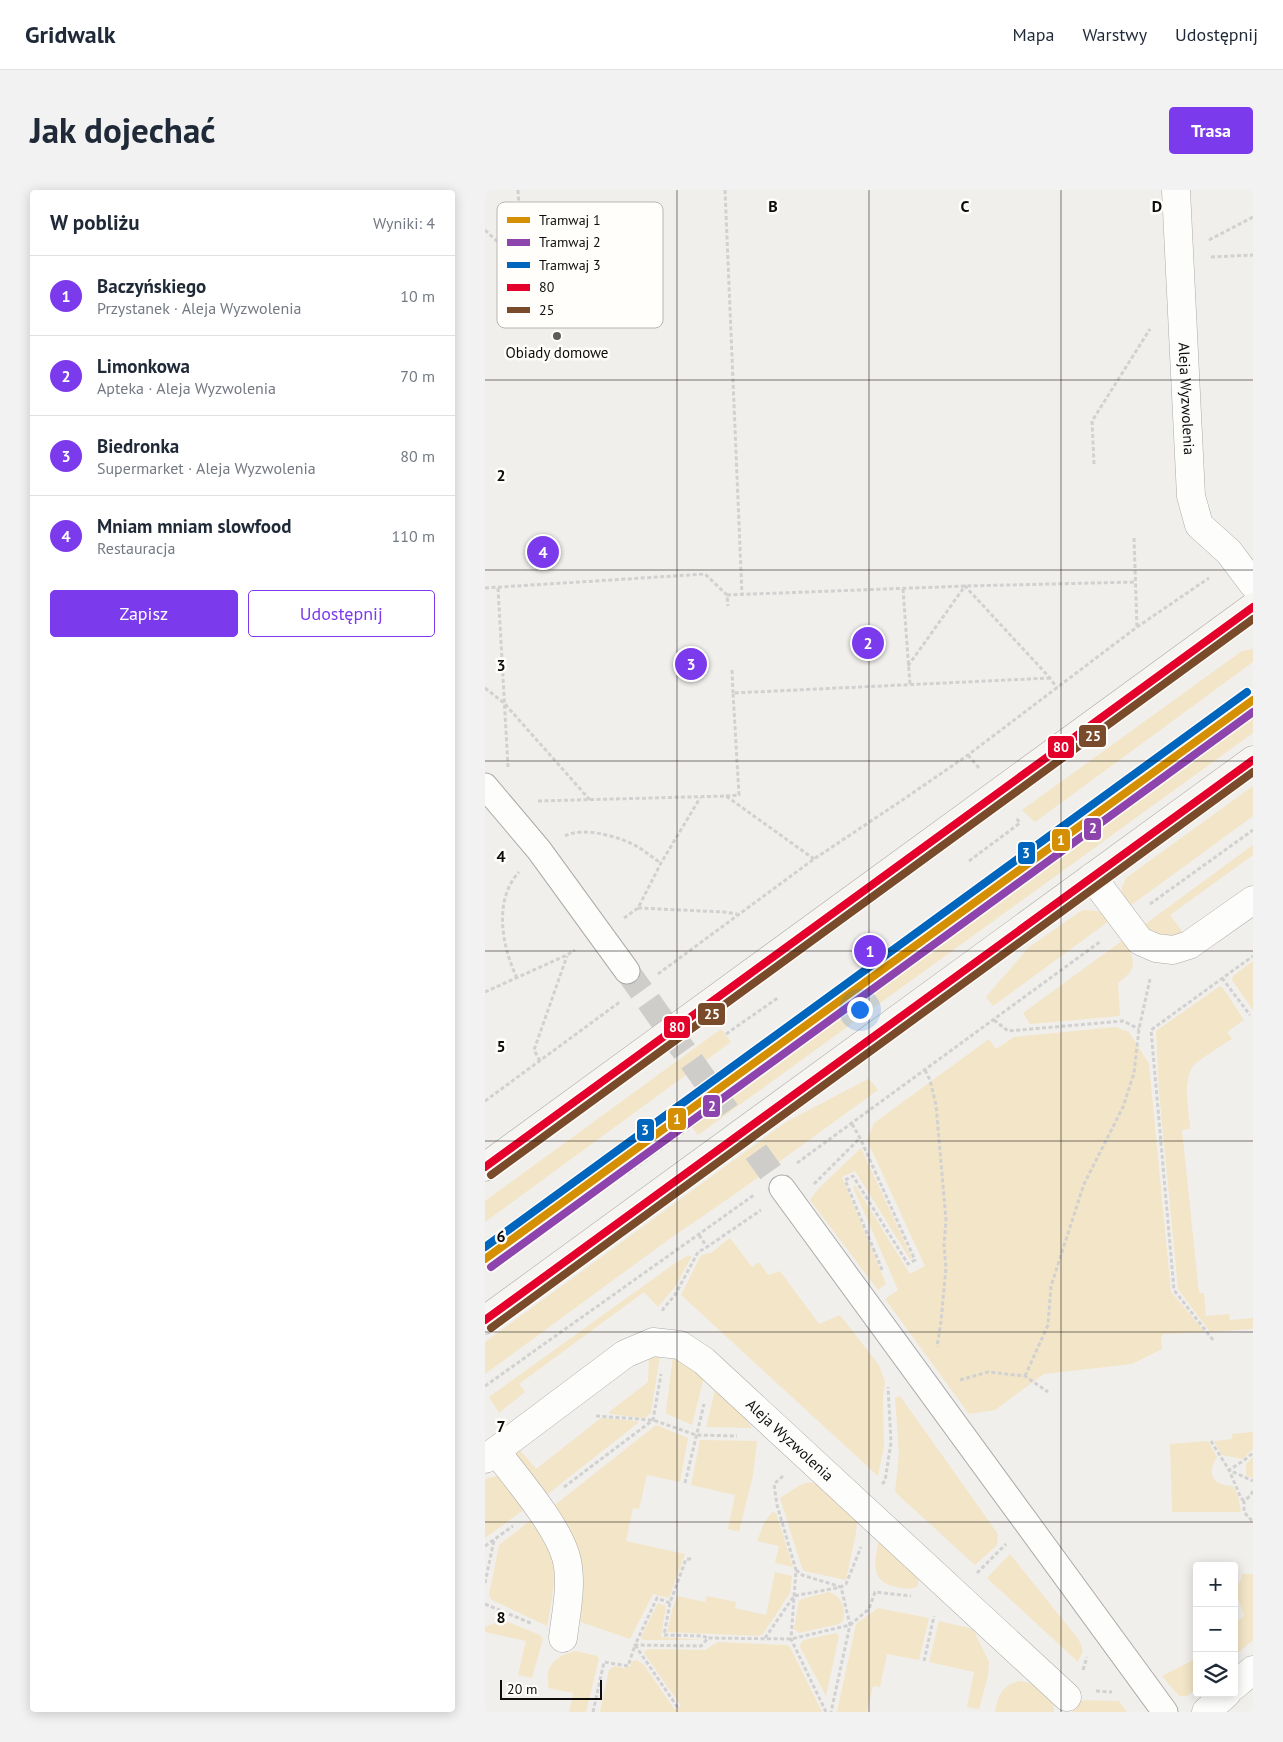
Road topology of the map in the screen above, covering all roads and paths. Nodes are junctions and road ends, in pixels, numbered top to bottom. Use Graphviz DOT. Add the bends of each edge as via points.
graph roads {
  1 [pos="725,190"];
  2 [pos="1176,190"];
  3 [pos="1253,217"];
  4 [pos="485,230"];
  5 [pos="1209,240"];
  6 [pos="497,241"];
  7 [pos="1253,255"];
  8 [pos="1209,257"];
  9 [pos="1181,298"];
  10 [pos="1094,464"];
  11 [pos="1134,538"];
  12 [pos="1215,574"];
  13 [pos="1136,582"];
  14 [pos="1253,584"];
  15 [pos="965,586"];
  16 [pos="485,588"];
  17 [pos="498,588"];
  18 [pos="903,589"];
  19 [pos="727,595"];
  20 [pos="742,595"];
  21 [pos="728,606"];
  22 [pos="1253,607"];
  23 [pos="1137,627"];
  24 [pos="908,666"];
  25 [pos="732,670"];
  26 [pos="1050,678"];
  27 [pos="910,685"];
  28 [pos="485,688"];
  29 [pos="1057,688"];
  30 [pos="733,693"];
  31 [pos="504,703"];
  32 [pos="1253,760"];
  33 [pos="726,796"];
  34 [pos="498,797"];
  35 [pos="700,797"];
  36 [pos="590,800"];
  37 [pos="1012,812"];
  38 [pos="1253,830"];
  39 [pos="814,859"];
  40 [pos="969,861"];
  41 [pos="1093,877"];
  42 [pos="1253,900"];
  43 [pos="1145,908"];
  44 [pos="738,914"];
  45 [pos="1106,937"];
  46 [pos="1156,948"];
  47 [pos="1253,956"];
  48 [pos="627,971"];
  49 [pos="1222,978"];
  50 [pos="651,979"];
  51 [pos="485,992"];
  52 [pos="627,996"];
  53 [pos="779,997"];
  54 [pos="1250,1015"];
  55 [pos="993,1020"];
  56 [pos="1139,1029"];
  57 [pos="722,1036"];
  58 [pos="540,1061"];
  59 [pos="925,1070"];
  60 [pos="485,1101"];
  61 [pos="722,1104"];
  62 [pos="851,1124"];
  63 [pos="860,1138"];
  64 [pos="795,1165"];
  65 [pos="485,1167"];
  66 [pos="628,1173"];
  67 [pos="755,1194"];
  68 [pos="787,1195"];
  69 [pos="699,1235"];
  70 [pos="707,1247"];
  71 [pos="866,1302"];
  72 [pos="485,1320"];
  73 [pos="1213,1340"];
  74 [pos="666,1343"];
  75 [pos="713,1370"];
  76 [pos="1025,1376"];
  77 [pos="485,1386"];
  78 [pos="928,1387"];
  79 [pos="1048,1392"];
  80 [pos="888,1397"];
  81 [pos="595,1416"];
  82 [pos="653,1420"];
  83 [pos="696,1436"];
  84 [pos="785,1436"];
  85 [pos="1211,1441"];
  86 [pos="891,1442"];
  87 [pos="1253,1452"];
  88 [pos="490,1455"];
  89 [pos="808,1457"];
  90 [pos="1229,1470"];
  91 [pos="1253,1481"];
  92 [pos="685,1483"];
  93 [pos="1253,1491"];
  94 [pos="1244,1500"];
  95 [pos="537,1508"];
  96 [pos="873,1517"];
  97 [pos="1253,1522"];
  98 [pos="494,1540"];
  99 [pos="485,1546"];
  100 [pos="1003,1547"];
  101 [pos="691,1559"];
  102 [pos="796,1570"];
  103 [pos="977,1574"];
  104 [pos="485,1583"];
  105 [pos="841,1586"];
  106 [pos="794,1596"];
  107 [pos="938,1598"];
  108 [pos="964,1601"];
  109 [pos="670,1603"];
  110 [pos="485,1604"];
  111 [pos="850,1625"];
  112 [pos="563,1638"];
  113 [pos="708,1638"];
  114 [pos="765,1638"];
  115 [pos="791,1639"];
  116 [pos="635,1644"];
  117 [pos="924,1661"];
  118 [pos="1253,1670"];
  119 [pos="1238,1683"];
  120 [pos="1067,1697"];
  121 [pos="1223,1697"];
  122 [pos="678,1708"];
  123 [pos="593,1712"];
  124 [pos="826,1712"];
  125 [pos="831,1712"];
  126 [pos="1165,1712"];
  127 [pos="1206,1712"];
  1 -- 20 [label="path"];
  2 -- 9 [label="street, Aleja Wyzwolenia"];
  3 -- 5 [label="path"];
  4 -- 6 [label="path"];
  7 -- 8 [label="path"];
  9 -- 10 [label="path" via="1169,299 1092,421"];
  9 -- 14 [label="street, Aleja Wyzwolenia" via="1191,496 1199,525 1229,552"];
  11 -- 13 [label="path"];
  12 -- 23 [label="path"];
  13 -- 15 [label="path"];
  13 -- 23 [label="path"];
  15 -- 18 [label="path"];
  15 -- 24 [label="path"];
  15 -- 26 [label="path"];
  16 -- 17 [label="path"];
  17 -- 19 [label="path" via="705,574"];
  17 -- 31 [label="path"];
  18 -- 20 [label="path"];
  18 -- 24 [label="path"];
  19 -- 20 [label="path"];
  19 -- 21 [label="path"];
  22 -- 65 [label="main road"];
  23 -- 29 [label="path"];
  24 -- 27 [label="path"];
  25 -- 30 [label="path"];
  26 -- 27 [label="path"];
  26 -- 29 [label="path"];
  27 -- 30 [label="path"];
  28 -- 31 [label="path"];
  29 -- 39 [label="path" via="909,796"];
  30 -- 33 [label="path" via="739,795"];
  31 -- 34 [label="path"];
  31 -- 36 [label="path"];
  32 -- 41 [label="main road"];
  33 -- 35 [label="path"];
  33 -- 39 [label="path"];
  34 -- 36 [label="path"];
  34 -- 48 [label="street"];
  35 -- 36 [label="path"];
  35 -- 44 [label="path" via="638,908"];
  37 -- 40 [label="path" via="1020,823"];
  38 -- 43 [label="path"];
  39 -- 44 [label="path"];
  41 -- 46 [label="street" via="1140,941"];
  41 -- 72 [label="main road"];
  42 -- 46 [label="street" via="1189,946 1173,950"];
  44 -- 50 [label="path"];
  45 -- 55 [label="path"];
  46 -- 56 [label="path"];
  47 -- 49 [label="path"];
  49 -- 54 [label="path"];
  49 -- 73 [label="path" via="1151,1030 1174,1290"];
  51 -- 58 [label="path" via="567,955 534,1050"];
  52 -- 58 [label="path"];
  53 -- 57 [label="path"];
  55 -- 56 [label="path" via="1008,1031 1123,1021"];
  55 -- 59 [label="path"];
  56 -- 76 [label="path" via="1134,1074 1123,1107 1085,1184 1051,1286 1048,1325"];
  58 -- 60 [label="path"];
  59 -- 62 [label="path"];
  59 -- 78 [label="path" via="936,1106 946,1220 941,1321"];
  61 -- 66 [label="path"];
  62 -- 63 [label="path"];
  62 -- 64 [label="path"];
  63 -- 68 [label="path"];
  63 -- 71 [label="path" via="915,1260 908,1264 853,1176 845,1180 889,1286"];
  67 -- 69 [label="path"];
  68 -- 70 [label="path"];
  68 -- 71 [label="street"];
  69 -- 70 [label="path"];
  69 -- 77 [label="path"];
  70 -- 74 [label="path" via="698,1252 675,1295 663,1309"];
  71 -- 78 [label="street"];
  74 -- 75 [label="street, Aleja Wyzwolenia" via="680,1345"];
  74 -- 82 [label="path"];
  74 -- 88 [label="street, Aleja Wyzwolenia" via="653,1342 625,1354"];
  75 -- 83 [label="path"];
  75 -- 84 [label="street, Aleja Wyzwolenia"];
  76 -- 78 [label="path" via="988,1372"];
  76 -- 79 [label="path"];
  78 -- 126 [label="street"];
  80 -- 86 [label="path"];
  81 -- 82 [label="path"];
  82 -- 83 [label="path"];
  82 -- 95 [label="path"];
  83 -- 84 [label="path"];
  83 -- 92 [label="path"];
  84 -- 89 [label="street, Aleja Wyzwolenia"];
  85 -- 90 [label="path"];
  87 -- 90 [label="path"];
  88 -- 95 [label="street"];
  89 -- 96 [label="street, Aleja Wyzwolenia"];
  89 -- 102 [label="path" via="773,1484"];
  90 -- 91 [label="path"];
  90 -- 94 [label="path"];
  93 -- 94 [label="path"];
  94 -- 97 [label="path" via="1244,1512"];
  95 -- 98 [label="path"];
  95 -- 112 [label="street" via="552,1527 566,1557 569,1587"];
  96 -- 105 [label="path" via="847,1584"];
  96 -- 108 [label="street, Aleja Wyzwolenia"];
  98 -- 99 [label="path"];
  98 -- 104 [label="path"];
  100 -- 103 [label="path"];
  101 -- 109 [label="path" via="686,1559"];
  102 -- 105 [label="path" via="802,1575"];
  102 -- 106 [label="path"];
  105 -- 106 [label="path"];
  105 -- 111 [label="path"];
  106 -- 114 [label="path"];
  106 -- 115 [label="path"];
  107 -- 108 [label="path"];
  107 -- 111 [label="path" via="875,1592 869,1610"];
  107 -- 117 [label="path"];
  108 -- 120 [label="street, Aleja Wyzwolenia"];
  109 -- 113 [label="path" via="664,1635"];
  109 -- 116 [label="path" via="657,1598"];
  110 -- 112 [label="path"];
  111 -- 115 [label="path"];
  111 -- 125 [label="path"];
  113 -- 114 [label="path"];
  113 -- 116 [label="path" via="701,1646"];
  114 -- 115 [label="path"];
  115 -- 124 [label="path"];
  116 -- 122 [label="path"];
  116 -- 123 [label="path" via="628,1666 604,1662"];
  118 -- 119 [label="street"];
  121 -- 127 [label="street"];
}
